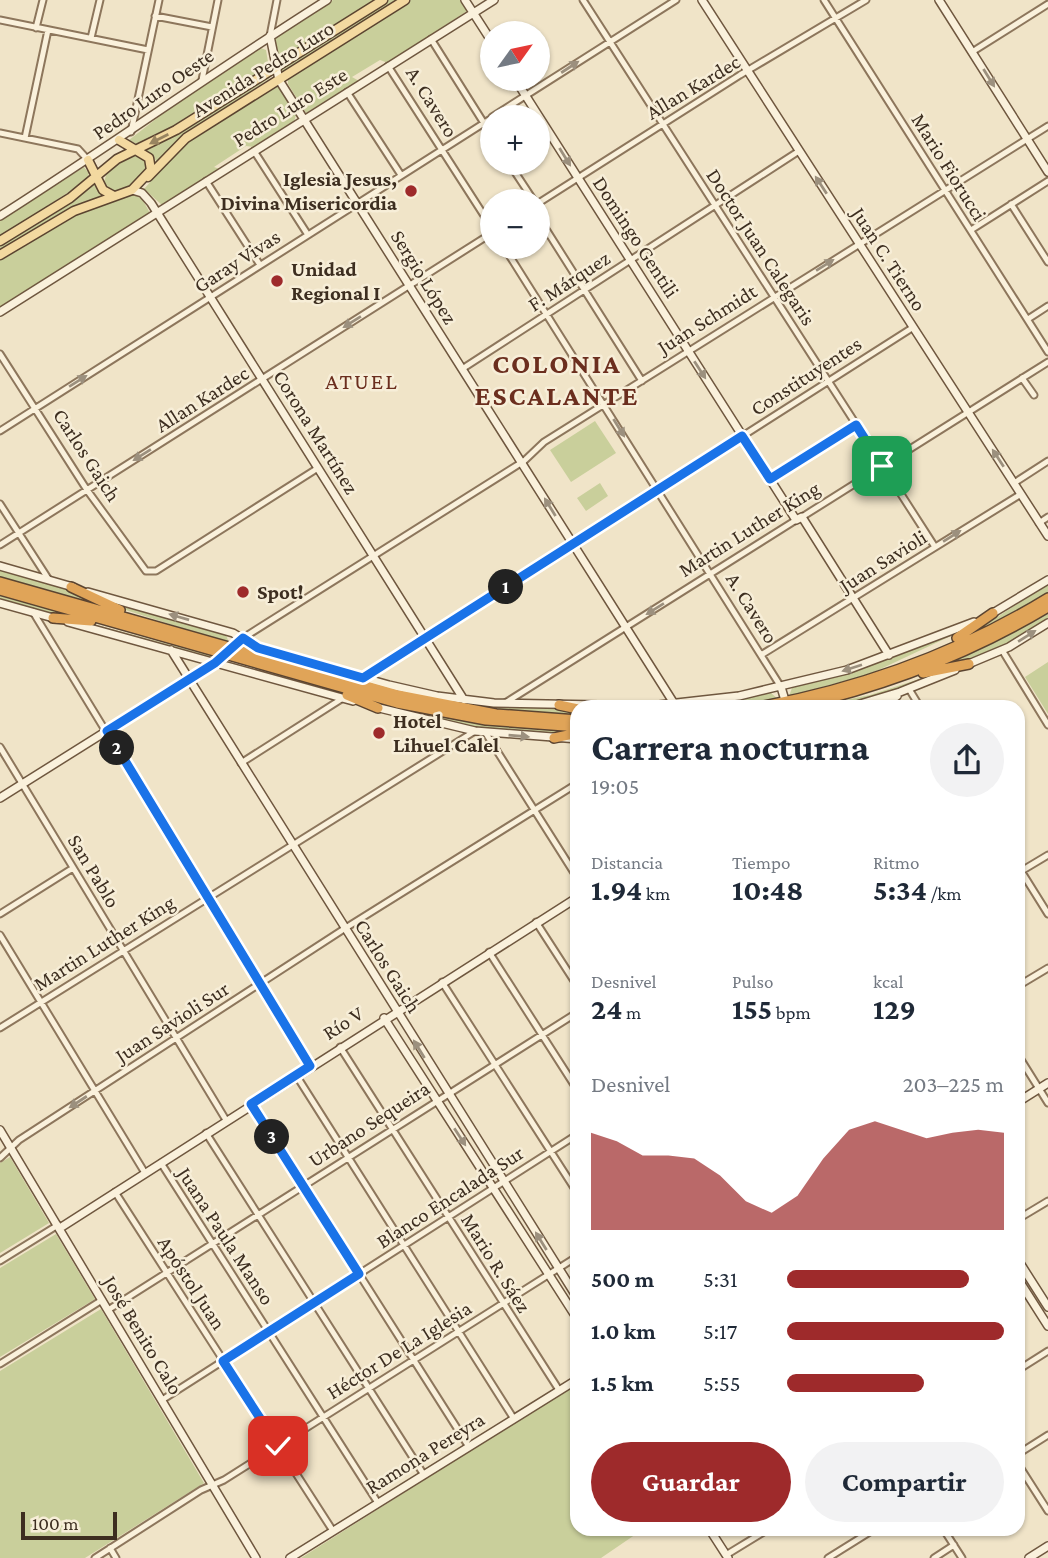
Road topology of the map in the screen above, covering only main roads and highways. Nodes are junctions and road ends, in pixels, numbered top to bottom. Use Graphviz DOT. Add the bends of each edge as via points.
graph roads {
  1 [pos="383,0"];
  2 [pos="405,0"];
  3 [pos="119,140"];
  4 [pos="138,151"];
  5 [pos="88,160"];
  6 [pos="103,170"];
  7 [pos="96,177"];
  8 [pos="148,177"];
  9 [pos="102,188"];
  10 [pos="114,196"];
  11 [pos="0,241"];
  12 [pos="0,254"];
  13 [pos="0,582"];
  14 [pos="71,587"];
  15 [pos="0,590"];
  16 [pos="1048,598"];
  17 [pos="1048,607"];
  18 [pos="993,613"];
  19 [pos="53,618"];
  20 [pos="194,637"];
  21 [pos="178,640"];
  22 [pos="229,651"];
  23 [pos="260,664"];
  24 [pos="969,664"];
  25 [pos="881,675"];
  26 [pos="804,700"];
  27 [pos="824,700"];
  28 [pos="559,705"];
  29 [pos="570,707"];
  30 [pos="377,708"];
  31 [pos="570,719"];
  32 [pos="570,727"];
  33 [pos="570,735"];
  34 [pos="554,738"];
  1 -- 4 [label="main road, Avenida Pedro Luro, one-way"];
  2 -- 8 [label="main road, Avenida Pedro Luro" via="181,142"];
  3 -- 4 [label="main road"];
  4 -- 6 [label="main road, Avenida Pedro Luro"];
  4 -- 8 [label="main road" via="152,164"];
  5 -- 7 [label="main road"];
  6 -- 7 [label="main road, Avenida Pedro Luro"];
  6 -- 9 [label="main road"];
  7 -- 9 [label="main road"];
  7 -- 11 [label="main road, Avenida Pedro Luro"];
  8 -- 10 [label="main road, Avenida Pedro Luro" via="132,190"];
  9 -- 10 [label="main road"];
  10 -- 12 [label="main road, Avenida Pedro Luro" via="74,211"];
  13 -- 20 [label="highway"];
  14 -- 20 [label="highway" via="104,605 168,624"];
  15 -- 21 [label="highway"];
  16 -- 25 [label="highway" via="964,642"];
  17 -- 27 [label="highway" via="934,663"];
  18 -- 25 [label="highway" via="970,632 904,660"];
  19 -- 21 [label="highway"];
  20 -- 22 [label="highway"];
  21 -- 22 [label="highway"];
  22 -- 23 [label="highway"];
  22 -- 31 [label="highway" via="431,703"];
  23 -- 30 [label="highway"];
  23 -- 32 [label="highway" via="431,711 513,724"];
  24 -- 27 [label="highway"];
  25 -- 26 [label="highway"];
  28 -- 29 [label="highway"];
  33 -- 34 [label="highway"];
}
